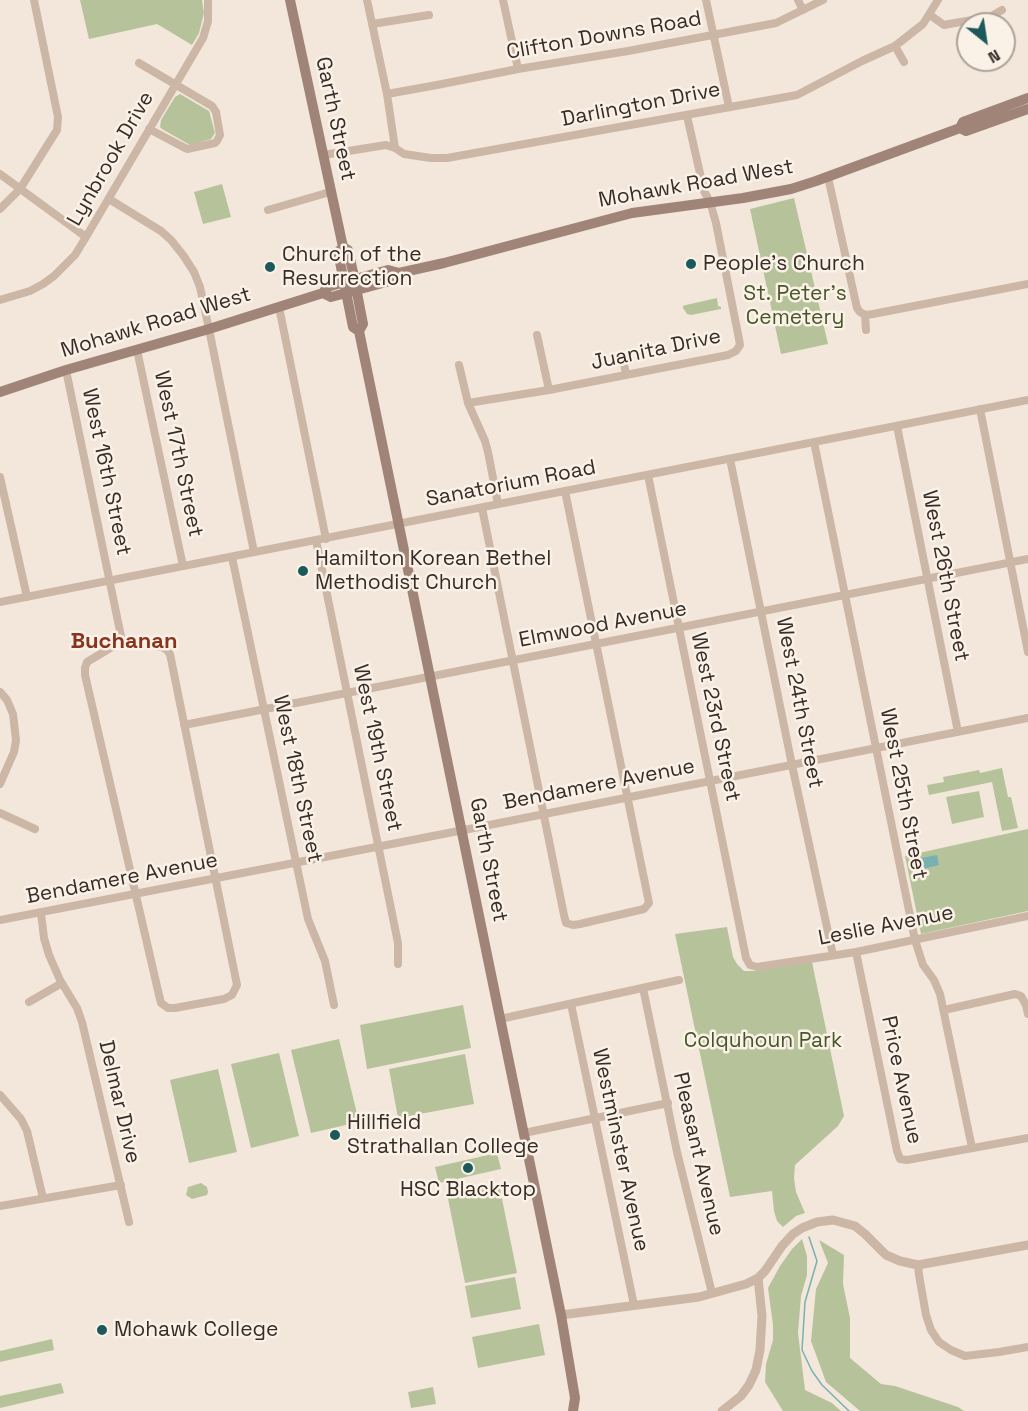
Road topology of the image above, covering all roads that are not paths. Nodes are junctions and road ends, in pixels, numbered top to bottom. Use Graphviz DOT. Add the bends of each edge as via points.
graph roads {
  1 [pos="34,0"];
  2 [pos="208,0"];
  3 [pos="290,0"];
  4 [pos="367,0"];
  5 [pos="503,0"];
  6 [pos="706,0"];
  7 [pos="798,0"];
  8 [pos="823,0"];
  9 [pos="938,0"];
  10 [pos="803,10"];
  11 [pos="1002,10"];
  12 [pos="429,15"];
  13 [pos="930,15"];
  14 [pos="372,24"];
  15 [pos="714,36"];
  16 [pos="895,46"];
  17 [pos="904,62"];
  18 [pos="140,63"];
  19 [pos="518,69"];
  20 [pos="176,84"];
  21 [pos="387,94"];
  22 [pos="1028,98"];
  23 [pos="1012,104"];
  24 [pos="729,107"];
  25 [pos="1028,109"];
  26 [pos="687,116"];
  27 [pos="960,128"];
  28 [pos="975,128"];
  29 [pos="149,129"];
  30 [pos="396,148"];
  31 [pos="323,156"];
  32 [pos="0,174"];
  33 [pos="828,177"];
  34 [pos="20,189"];
  35 [pos="330,192"];
  36 [pos="109,198"];
  37 [pos="710,202"];
  38 [pos="0,209"];
  39 [pos="268,210"];
  40 [pos="86,237"];
  41 [pos="1028,284"];
  42 [pos="350,286"];
  43 [pos="0,300"];
  44 [pos="279,307"];
  45 [pos="865,315"];
  46 [pos="209,329"];
  47 [pos="866,330"];
  48 [pos="537,335"];
  49 [pos="137,350"];
  50 [pos="622,355"];
  51 [pos="459,365"];
  52 [pos="66,370"];
  53 [pos="626,374"];
  54 [pos="549,390"];
  55 [pos="0,392"];
  56 [pos="1028,400"];
  57 [pos="468,403"];
  58 [pos="980,409"];
  59 [pos="897,426"];
  60 [pos="814,442"];
  61 [pos="730,459"];
  62 [pos="648,475"];
  63 [pos="0,477"];
  64 [pos="565,491"];
  65 [pos="498,504"];
  66 [pos="482,508"];
  67 [pos="4,516"];
  68 [pos="399,524"];
  69 [pos="326,538"];
  70 [pos="316,540"];
  71 [pos="254,552"];
  72 [pos="232,557"];
  73 [pos="1028,559"];
  74 [pos="1009,562"];
  75 [pos="183,566"];
  76 [pos="927,579"];
  77 [pos="110,581"];
  78 [pos="845,596"];
  79 [pos="27,597"];
  80 [pos="0,602"];
  81 [pos="762,611"];
  82 [pos="678,628"];
  83 [pos="122,641"];
  84 [pos="596,645"];
  85 [pos="1028,652"];
  86 [pos="512,662"];
  87 [pos="431,678"];
  88 [pos="0,692"];
  89 [pos="347,693"];
  90 [pos="264,710"];
  91 [pos="1028,718"];
  92 [pos="184,725"];
  93 [pos="958,732"];
  94 [pos="876,748"];
  95 [pos="792,765"];
  96 [pos="1,780"];
  97 [pos="710,781"];
  98 [pos="627,797"];
  99 [pos="0,813"];
  100 [pos="544,814"];
  101 [pos="35,829"];
  102 [pos="462,831"];
  103 [pos="379,847"];
  104 [pos="296,863"];
  105 [pos="216,879"];
  106 [pos="135,894"];
  107 [pos="41,913"];
  108 [pos="1028,916"];
  109 [pos="0,920"];
  110 [pos="915,940"];
  111 [pos="856,952"];
  112 [pos="833,955"];
  113 [pos="398,964"];
  114 [pos="750,965"];
  115 [pos="679,980"];
  116 [pos="62,983"];
  117 [pos="643,988"];
  118 [pos="29,1002"];
  119 [pos="570,1004"];
  120 [pos="334,1005"];
  121 [pos="944,1010"];
  122 [pos="1028,1014"];
  123 [pos="500,1019"];
  124 [pos="0,1095"];
  125 [pos="668,1103"];
  126 [pos="595,1118"];
  127 [pos="524,1132"];
  128 [pos="1028,1138"];
  129 [pos="972,1148"];
  130 [pos="120,1185"];
  131 [pos="43,1198"];
  132 [pos="0,1206"];
  133 [pos="129,1222"];
  134 [pos="1028,1245"];
  135 [pos="918,1265"];
  136 [pos="758,1278"];
  137 [pos="712,1293"];
  138 [pos="634,1305"];
  139 [pos="561,1316"];
  140 [pos="1028,1347"];
  141 [pos="575,1398"];
  142 [pos="573,1411"];
  143 [pos="582,1411"];
  144 [pos="722,1411"];
  1 -- 34 [label="street" via="58,117 57,130"];
  2 -- 20 [label="street, Lynbrook Drive" via="203,38"];
  3 -- 31 [label="main road, Garth Street"];
  4 -- 14 [label="street"];
  5 -- 19 [label="street"];
  6 -- 15 [label="street"];
  7 -- 10 [label="street"];
  8 -- 10 [label="street, Clifton Downs Road"];
  9 -- 13 [label="street, Darlington Drive"];
  10 -- 15 [label="street, Clifton Downs Road" via="776,23"];
  11 -- 13 [label="street" via="990,17 945,25"];
  12 -- 14 [label="street"];
  13 -- 16 [label="street, Darlington Drive"];
  14 -- 21 [label="street"];
  15 -- 19 [label="street, Clifton Downs Road"];
  15 -- 24 [label="street"];
  16 -- 17 [label="street"];
  16 -- 24 [label="street, Darlington Drive" via="797,95"];
  18 -- 20 [label="street"];
  19 -- 21 [label="street, Clifton Downs Road"];
  20 -- 29 [label="street, Lynbrook Drive"];
  20 -- 29 [label="street" via="212,106 220,131 218,140 187,149"];
  21 -- 30 [label="street"];
  22 -- 23 [label="main road, Mohawk Road West"];
  23 -- 27 [label="main road, Mohawk Road West" via="963,122"];
  23 -- 28 [label="main road"];
  24 -- 26 [label="street, Darlington Drive"];
  25 -- 28 [label="main road, Mohawk Road West"];
  26 -- 30 [label="street, Darlington Drive" via="444,158 404,154"];
  26 -- 37 [label="street"];
  27 -- 28 [label="main road, Mohawk Road West"];
  27 -- 33 [label="main road, Mohawk Road West"];
  29 -- 36 [label="street, Lynbrook Drive"];
  30 -- 31 [label="street, Darlington Drive" via="380,146"];
  31 -- 35 [label="main road, Garth Street"];
  32 -- 34 [label="street"];
  33 -- 37 [label="main road, Mohawk Road West" via="775,192"];
  33 -- 45 [label="street" via="857,308"];
  34 -- 38 [label="street"];
  34 -- 40 [label="street"];
  35 -- 39 [label="street"];
  35 -- 42 [label="main road, Garth Street" via="343,247 338,252"];
  36 -- 40 [label="street, Lynbrook Drive"];
  36 -- 46 [label="street" via="161,231 183,255 200,287"];
  37 -- 42 [label="main road, Mohawk Road West" via="632,213 399,273 390,280"];
  37 -- 53 [label="street, Juanita Drive" via="740,345 728,355"];
  40 -- 43 [label="street, Lynbrook Drive" via="75,255 44,284"];
  41 -- 45 [label="street"];
  42 -- 44 [label="main road, Mohawk Road West" via="327,287 323,293"];
  42 -- 68 [label="main road, Garth Street" via="363,324 359,331"];
  44 -- 46 [label="main road, Mohawk Road West"];
  44 -- 69 [label="street"];
  45 -- 47 [label="street"];
  46 -- 49 [label="main road, Mohawk Road West"];
  46 -- 71 [label="street"];
  48 -- 54 [label="street"];
  49 -- 52 [label="main road, Mohawk Road West"];
  49 -- 75 [label="street, West 17th Street"];
  50 -- 53 [label="street"];
  51 -- 57 [label="street"];
  52 -- 55 [label="main road, Mohawk Road West"];
  52 -- 77 [label="street, West 16th Street"];
  53 -- 54 [label="street, Juanita Drive"];
  54 -- 57 [label="street, Juanita Drive"];
  56 -- 58 [label="street, Sanatorium Road"];
  57 -- 65 [label="street" via="488,452"];
  58 -- 59 [label="street, Sanatorium Road"];
  58 -- 74 [label="street"];
  59 -- 60 [label="street, Sanatorium Road"];
  59 -- 76 [label="street, West 26th Street"];
  60 -- 61 [label="street, Sanatorium Road"];
  60 -- 78 [label="street, West 25th Street"];
  61 -- 62 [label="street, Sanatorium Road"];
  61 -- 81 [label="street, West 24th Street"];
  62 -- 64 [label="street, Sanatorium Road"];
  62 -- 82 [label="street, West 23rd Street"];
  63 -- 67 [label="street"];
  64 -- 65 [label="street, Sanatorium Road"];
  64 -- 84 [label="street"];
  65 -- 66 [label="street, Sanatorium Road"];
  66 -- 68 [label="street, Sanatorium Road"];
  66 -- 86 [label="street"];
  67 -- 79 [label="street"];
  68 -- 69 [label="street, Sanatorium Road"];
  68 -- 87 [label="main road, Garth Street"];
  69 -- 70 [label="street, Sanatorium Road"];
  70 -- 71 [label="street, Sanatorium Road"];
  70 -- 89 [label="street, West 19th Street"];
  71 -- 72 [label="street, Sanatorium Road"];
  72 -- 75 [label="street, Sanatorium Road"];
  72 -- 90 [label="street, West 18th Street"];
  73 -- 74 [label="street, Elmwood Avenue"];
  74 -- 76 [label="street, Elmwood Avenue"];
  74 -- 85 [label="street"];
  75 -- 77 [label="street, Sanatorium Road"];
  76 -- 78 [label="street, Elmwood Avenue"];
  76 -- 93 [label="street, West 26th Street"];
  77 -- 79 [label="street, Sanatorium Road"];
  77 -- 83 [label="street, West 16th Street"];
  78 -- 81 [label="street, Elmwood Avenue"];
  78 -- 94 [label="street, West 25th Street"];
  79 -- 80 [label="street, Sanatorium Road"];
  81 -- 82 [label="street, Elmwood Avenue"];
  81 -- 95 [label="street, West 24th Street"];
  82 -- 84 [label="street, Elmwood Avenue"];
  82 -- 97 [label="street, West 23rd Street"];
  83 -- 92 [label="street" via="162,647 170,654"];
  83 -- 106 [label="street" via="87,662 84,668"];
  84 -- 86 [label="street, Elmwood Avenue"];
  84 -- 98 [label="street"];
  86 -- 87 [label="street, Elmwood Avenue"];
  86 -- 100 [label="street"];
  87 -- 89 [label="street, Elmwood Avenue"];
  87 -- 102 [label="main road, Garth Street"];
  88 -- 96 [label="street" via="13,714 16,740"];
  89 -- 90 [label="street, Elmwood Avenue"];
  89 -- 103 [label="street, West 19th Street"];
  90 -- 92 [label="street, Elmwood Avenue"];
  90 -- 104 [label="street, West 18th Street"];
  91 -- 93 [label="street, Bendamere Avenue"];
  92 -- 105 [label="street"];
  93 -- 94 [label="street, Bendamere Avenue"];
  94 -- 95 [label="street, Bendamere Avenue"];
  94 -- 110 [label="street, West 25th Street"];
  95 -- 97 [label="street, Bendamere Avenue"];
  95 -- 112 [label="street, West 24th Street"];
  97 -- 98 [label="street, Bendamere Avenue"];
  97 -- 114 [label="street, West 23rd Street"];
  98 -- 100 [label="street, Bendamere Avenue"];
  98 -- 100 [label="street" via="649,903 644,909 580,924 566,923"];
  99 -- 101 [label="street"];
  100 -- 102 [label="street, Bendamere Avenue"];
  102 -- 103 [label="street, Bendamere Avenue"];
  102 -- 123 [label="main road, Garth Street"];
  103 -- 104 [label="street, Bendamere Avenue"];
  103 -- 113 [label="street, West 19th Street" via="398,943"];
  104 -- 105 [label="street, Bendamere Avenue"];
  104 -- 120 [label="street, West 18th Street"];
  105 -- 106 [label="street, Bendamere Avenue"];
  105 -- 106 [label="street" via="237,986 232,995 214,1001 175,1008 161,1003"];
  106 -- 107 [label="street, Bendamere Avenue"];
  107 -- 109 [label="street, Bendamere Avenue"];
  107 -- 116 [label="street, Delmar Drive" via="46,946"];
  108 -- 110 [label="street, Leslie Avenue"];
  110 -- 111 [label="street, Leslie Avenue"];
  110 -- 121 [label="street, West 25th Street"];
  111 -- 112 [label="street, Leslie Avenue"];
  111 -- 129 [label="street, Price Avenue" via="900,1159"];
  112 -- 114 [label="street, Leslie Avenue"];
  115 -- 117 [label="street"];
  116 -- 118 [label="street"];
  116 -- 130 [label="street, Delmar Drive" via="82,1022"];
  117 -- 119 [label="street"];
  117 -- 125 [label="street, Pleasant Avenue"];
  119 -- 123 [label="street"];
  119 -- 126 [label="street, Westminster Avenue"];
  121 -- 122 [label="street" via="1015,994 1021,996"];
  121 -- 129 [label="street, West 25th Street"];
  123 -- 127 [label="main road, Garth Street"];
  124 -- 131 [label="street" via="25,1127"];
  125 -- 126 [label="street"];
  125 -- 137 [label="street, Pleasant Avenue"];
  126 -- 127 [label="street"];
  126 -- 138 [label="street, Westminster Avenue"];
  127 -- 139 [label="main road, Garth Street"];
  128 -- 129 [label="street, Price Avenue"];
  130 -- 131 [label="street, Delmar Drive"];
  130 -- 133 [label="street"];
  131 -- 132 [label="street, Delmar Drive"];
  134 -- 135 [label="street"];
  135 -- 136 [label="street" via="886,1255 855,1227 833,1220 817,1222 793,1234"];
  135 -- 140 [label="street" via="930,1330 939,1342 964,1356"];
  136 -- 137 [label="street"];
  136 -- 144 [label="street" via="762,1316 756,1370 741,1396"];
  137 -- 138 [label="street"];
  138 -- 139 [label="street"];
  139 -- 141 [label="main road, Garth Street"];
  141 -- 142 [label="main road, Garth Street"];
  141 -- 143 [label="main road, Garth Street"];
}
